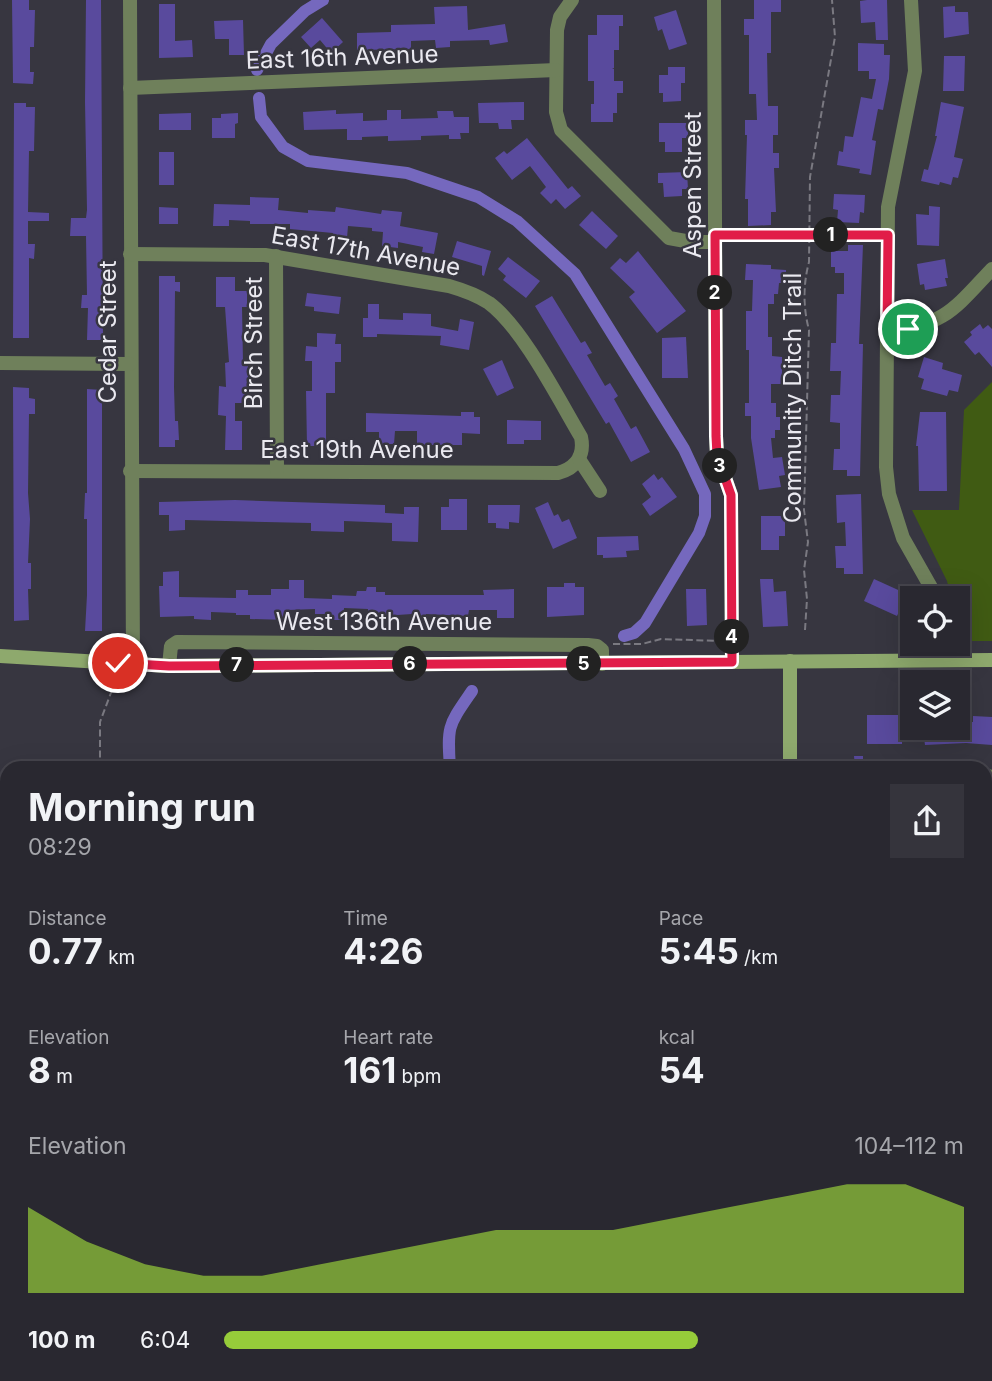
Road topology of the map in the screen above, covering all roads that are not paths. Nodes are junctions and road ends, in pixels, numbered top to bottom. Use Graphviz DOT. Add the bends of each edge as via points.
graph roads {
  1 [pos="130,0"];
  2 [pos="572,0"];
  3 [pos="714,0"];
  4 [pos="911,0"];
  5 [pos="556,70"];
  6 [pos="130,88"];
  7 [pos="715,238"];
  8 [pos="130,254"];
  9 [pos="276,256"];
  10 [pos="992,269"];
  11 [pos="887,330"];
  12 [pos="0,363"];
  13 [pos="130,364"];
  14 [pos="579,459"];
  15 [pos="130,471"];
  16 [pos="277,471"];
  17 [pos="600,491"];
  18 [pos="930,586"];
  19 [pos="0,656"];
  20 [pos="939,656"];
  21 [pos="939,660"];
  22 [pos="992,660"];
  23 [pos="790,661"];
  24 [pos="732,662"];
  25 [pos="602,664"];
  26 [pos="133,665"];
  27 [pos="169,666"];
  28 [pos="790,761"];
  1 -- 6 [label="street, Cedar Street"];
  2 -- 5 [label="street" via="557,30"];
  3 -- 7 [label="street, Aspen Street"];
  4 -- 11 [label="street" via="915,71 890,188"];
  5 -- 6 [label="street, East 16th Avenue"];
  5 -- 7 [label="street" via="558,120 566,136 669,239"];
  6 -- 8 [label="street, Cedar Street"];
  7 -- 24 [label="street, Aspen Street" via="716,436 717,455 731,495"];
  8 -- 9 [label="street, East 17th Avenue"];
  8 -- 13 [label="street, Cedar Street"];
  9 -- 14 [label="street, East 17th Avenue" via="449,286 490,304 512,325 581,437"];
  9 -- 16 [label="street, Birch Street"];
  10 -- 11 [label="street" via="943,317 923,326"];
  11 -- 18 [label="street" via="889,494 899,539"];
  12 -- 13 [label="street"];
  13 -- 15 [label="street, Cedar Street"];
  14 -- 16 [label="street, East 19th Avenue" via="558,473"];
  14 -- 17 [label="street"];
  15 -- 16 [label="street, East 19th Avenue"];
  15 -- 26 [label="street, Cedar Street"];
  19 -- 26 [label="main road, West 136th Avenue"];
  20 -- 21 [label="street"];
  21 -- 22 [label="main road, West 136th Avenue"];
  21 -- 23 [label="main road, West 136th Avenue"];
  23 -- 24 [label="main road, West 136th Avenue"];
  23 -- 28 [label="main road"];
  24 -- 25 [label="main road, West 136th Avenue"];
  25 -- 27 [label="main road, West 136th Avenue"];
  25 -- 27 [label="street, West 136th Avenue" via="602,650 588,645 177,642 171,646"];
  26 -- 27 [label="main road, West 136th Avenue"];
}
